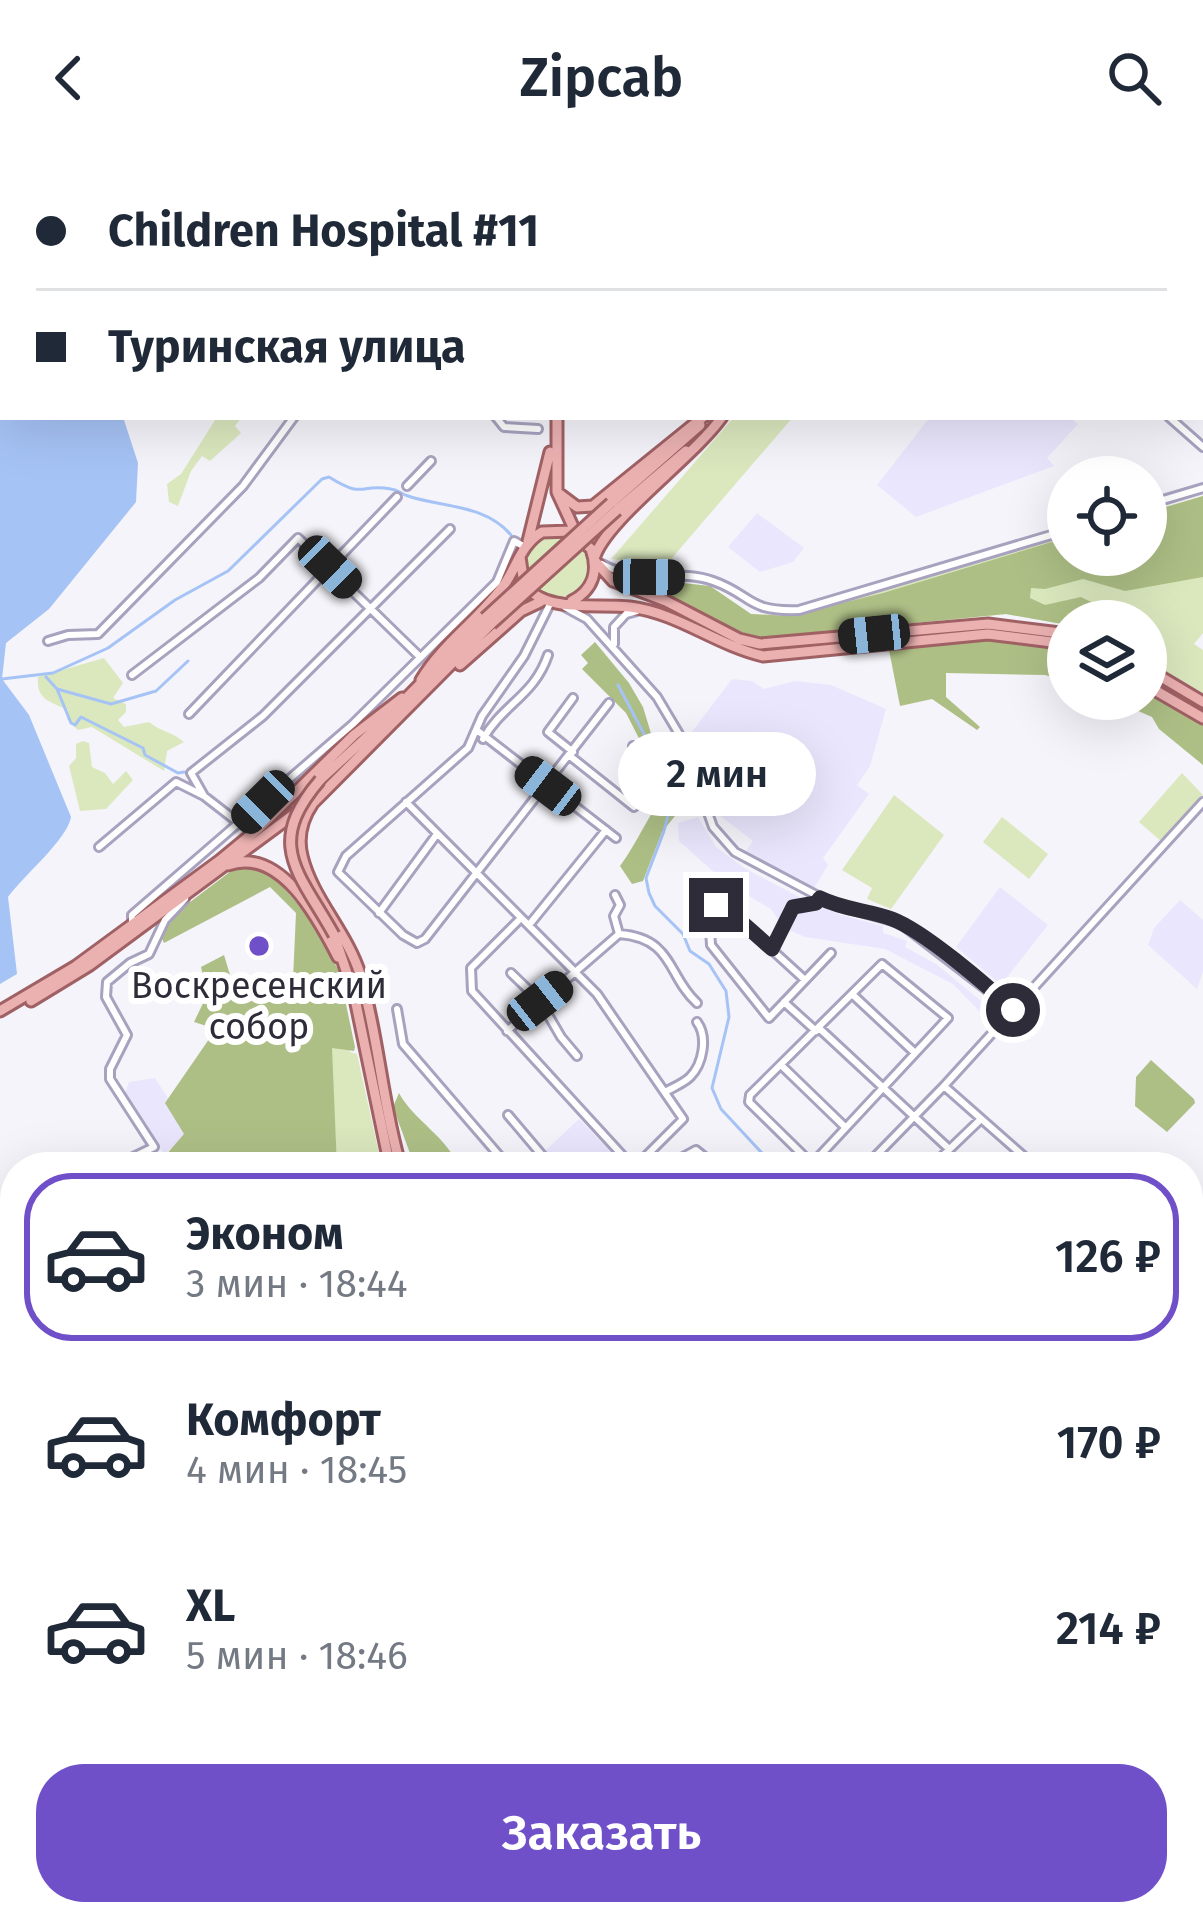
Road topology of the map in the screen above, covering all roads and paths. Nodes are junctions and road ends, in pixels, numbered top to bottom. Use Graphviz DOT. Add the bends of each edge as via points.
graph roads {
  1 [pos="292,420"];
  2 [pos="498,420"];
  3 [pos="554,420"];
  4 [pos="554,420"];
  5 [pos="702,420"];
  6 [pos="703,420"];
  7 [pos="716,420"];
  8 [pos="717,420"];
  9 [pos="1172,420"];
  10 [pos="538,429"];
  11 [pos="1203,447"];
  12 [pos="431,461"];
  13 [pos="407,486"];
  14 [pos="1203,488"];
  15 [pos="556,492"];
  16 [pos="397,497"];
  17 [pos="1167,499"];
  18 [pos="614,507"];
  19 [pos="450,529"];
  20 [pos="1047,536"];
  21 [pos="584,539"];
  22 [pos="522,547"];
  23 [pos="594,560"];
  24 [pos="330,567"];
  25 [pos="617,578"];
  26 [pos="554,603"];
  27 [pos="370,607"];
  28 [pos="651,611"];
  29 [pos="488,621"];
  30 [pos="1047,630"];
  31 [pos="713,633"];
  32 [pos="48,641"];
  33 [pos="1047,641"];
  34 [pos="548,655"];
  35 [pos="419,656"];
  36 [pos="627,662"];
  37 [pos="402,674"];
  38 [pos="132,675"];
  39 [pos="1167,681"];
  40 [pos="418,683"];
  41 [pos="428,692"];
  42 [pos="1167,697"];
  43 [pos="402,698"];
  44 [pos="573,698"];
  45 [pos="1203,702"];
  46 [pos="609,703"];
  47 [pos="189,714"];
  48 [pos="1203,718"];
  49 [pos="480,735"];
  50 [pos="633,746"];
  51 [pos="571,754"];
  52 [pos="548,786"];
  53 [pos="325,791"];
  54 [pos="204,796"];
  55 [pos="406,802"];
  56 [pos="1203,802"];
  57 [pos="240,824"];
  58 [pos="606,830"];
  59 [pos="437,834"];
  60 [pos="616,838"];
  61 [pos="99,847"];
  62 [pos="476,873"];
  63 [pos="213,874"];
  64 [pos="690,881"];
  65 [pos="189,891"];
  66 [pos="615,895"];
  67 [pos="820,898"];
  68 [pos="379,914"];
  69 [pos="721,914"];
  70 [pos="521,918"];
  71 [pos="132,926"];
  72 [pos="529,926"];
  73 [pos="619,934"];
  74 [pos="772,949"];
  75 [pos="831,953"];
  76 [pos="576,973"];
  77 [pos="511,974"];
  78 [pos="805,980"];
  79 [pos="354,994"];
  80 [pos="853,994"];
  81 [pos="693,999"];
  82 [pos="540,1001"];
  83 [pos="784,1002"];
  84 [pos="397,1009"];
  85 [pos="1013,1010"];
  86 [pos="0,1014"];
  87 [pos="697,1022"];
  88 [pos="818,1030"];
  89 [pos="507,1031"];
  90 [pos="914,1052"];
  91 [pos="578,1056"];
  92 [pos="781,1065"];
  93 [pos="883,1085"];
  94 [pos="944,1086"];
  95 [pos="664,1092"];
  96 [pos="914,1114"];
  97 [pos="508,1115"];
  98 [pos="981,1119"];
  99 [pos="845,1127"];
  100 [pos="948,1148"];
  101 [pos="145,1152"];
  102 [pos="387,1152"];
  103 [pos="398,1152"];
  104 [pos="496,1152"];
  105 [pos="538,1152"];
  106 [pos="620,1152"];
  107 [pos="649,1152"];
  108 [pos="801,1152"];
  109 [pos="822,1152"];
  110 [pos="879,1152"];
  111 [pos="944,1152"];
  112 [pos="1018,1152"];
  1 -- 32 [label="street" via="243,486 98,634"];
  2 -- 10 [label="street"];
  3 -- 15 [label="main road"];
  4 -- 22 [label="main road" via="546,478"];
  5 -- 15 [label="main road" via="593,506 578,507"];
  6 -- 18 [label="main road"];
  7 -- 18 [label="main road"];
  8 -- 23 [label="main road" via="607,532"];
  9 -- 11 [label="street"];
  12 -- 13 [label="street"];
  14 -- 17 [label="street"];
  15 -- 21 [label="main road"];
  16 -- 24 [label="street"];
  18 -- 29 [label="main road, bridge"];
  19 -- 27 [label="street"];
  20 -- 25 [label="street" via="799,610 758,607 712,580"];
  21 -- 22 [label="main road" via="554,529"];
  21 -- 23 [label="main road"];
  22 -- 26 [label="main road" via="524,584"];
  22 -- 35 [label="street"];
  22 -- 40 [label="main road" via="501,589"];
  23 -- 25 [label="main road"];
  23 -- 26 [label="main road" via="588,589"];
  24 -- 27 [label="street"];
  24 -- 38 [label="street" via="298,538 260,578"];
  24 -- 47 [label="street"];
  25 -- 31 [label="main road"];
  26 -- 28 [label="main road"];
  26 -- 36 [label="street" via="585,617"];
  26 -- 41 [label="main road" via="521,611"];
  26 -- 49 [label="street" via="482,716"];
  27 -- 35 [label="street"];
  27 -- 54 [label="street" via="263,716 191,773"];
  28 -- 31 [label="main road"];
  28 -- 36 [label="street" via="628,613 614,627 613,642"];
  29 -- 40 [label="main road"];
  29 -- 41 [label="main road"];
  30 -- 31 [label="main road" via="968,624 760,644"];
  31 -- 33 [label="main road" via="763,656 988,634"];
  34 -- 49 [label="street" via="542,676"];
  35 -- 37 [label="street"];
  36 -- 67 [label="street" via="675,724 723,840"];
  37 -- 40 [label="street"];
  37 -- 57 [label="street"];
  39 -- 45 [label="main road"];
  40 -- 43 [label="main road"];
  41 -- 53 [label="main road"];
  42 -- 48 [label="main road"];
  43 -- 71 [label="main road" via="245,840"];
  43 -- 79 [label="main road, bridge" via="292,819 290,854 334,935"];
  44 -- 51 [label="street" via="548,732"];
  46 -- 51 [label="street"];
  49 -- 52 [label="street"];
  49 -- 55 [label="street"];
  50 -- 51 [label="street" via="655,784 634,807"];
  51 -- 52 [label="street"];
  52 -- 58 [label="street"];
  52 -- 62 [label="street"];
  53 -- 63 [label="main road"];
  53 -- 103 [label="main road" via="304,817 302,856 361,976"];
  54 -- 57 [label="street"];
  54 -- 61 [label="street" via="171,784"];
  55 -- 59 [label="street"];
  55 -- 68 [label="street" via="337,868"];
  56 -- 85 [label="street"];
  57 -- 71 [label="street" via="132,914"];
  58 -- 60 [label="street"];
  58 -- 72 [label="street"];
  59 -- 62 [label="street"];
  59 -- 68 [label="street"];
  62 -- 68 [label="street" via="417,943"];
  62 -- 70 [label="street"];
  63 -- 65 [label="main road"];
  63 -- 79 [label="main road" via="234,862 272,868 315,918"];
  64 -- 69 [label="street"];
  65 -- 86 [label="main road" via="90,965"];
  65 -- 101 [label="street" via="149,954 107,982 106,997 127,1035 110,1079 154,1148"];
  66 -- 73 [label="street"];
  67 -- 74 [label="street" via="793,907"];
  67 -- 85 [label="street" via="900,922"];
  69 -- 74 [label="street" via="736,917"];
  69 -- 83 [label="street" via="711,945 769,1018"];
  70 -- 72 [label="street"];
  70 -- 89 [label="street" via="471,968 472,991"];
  71 -- 86 [label="main road"];
  72 -- 76 [label="street"];
  73 -- 76 [label="street"];
  73 -- 81 [label="street" via="667,954"];
  74 -- 78 [label="street"];
  75 -- 78 [label="street"];
  76 -- 82 [label="street"];
  76 -- 95 [label="street"];
  77 -- 82 [label="street"];
  78 -- 83 [label="street"];
  79 -- 102 [label="main road"];
  80 -- 88 [label="street"];
  80 -- 90 [label="street"];
  80 -- 90 [label="street" via="882,964 948,1018"];
  82 -- 89 [label="street"];
  82 -- 91 [label="street"];
  83 -- 88 [label="street"];
  84 -- 104 [label="street" via="403,1044"];
  85 -- 94 [label="street"];
  87 -- 95 [label="street" via="705,1042 693,1075"];
  88 -- 92 [label="street"];
  88 -- 93 [label="street"];
  89 -- 106 [label="street"];
  90 -- 93 [label="street"];
  92 -- 99 [label="street"];
  92 -- 108 [label="street" via="749,1102"];
  93 -- 96 [label="street"];
  93 -- 99 [label="street"];
  94 -- 96 [label="street"];
  94 -- 98 [label="street"];
  95 -- 107 [label="street" via="683,1119"];
  96 -- 100 [label="street"];
  96 -- 110 [label="street"];
  97 -- 105 [label="street"];
  98 -- 100 [label="street"];
  98 -- 112 [label="street"];
  99 -- 109 [label="street"];
  100 -- 111 [label="street"];
}
